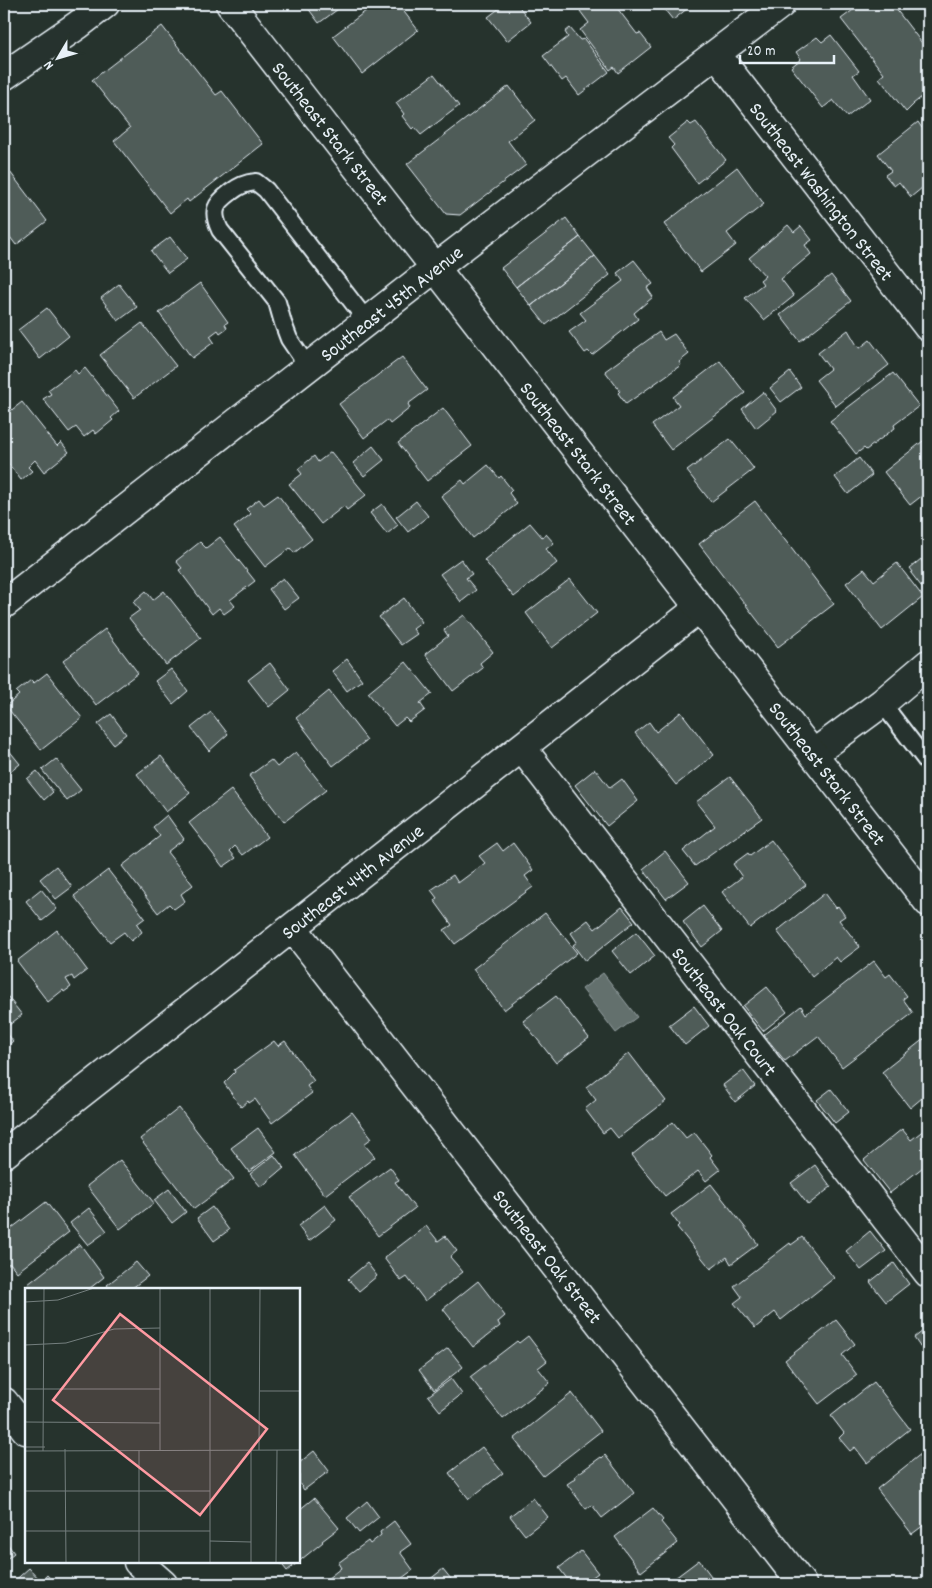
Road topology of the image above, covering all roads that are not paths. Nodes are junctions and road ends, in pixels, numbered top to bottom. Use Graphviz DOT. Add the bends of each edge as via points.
graph roads {
  1 [pos="105,4"];
  2 [pos="230,4"];
  3 [pos="781,4"];
  4 [pos="716,54"];
  5 [pos="4,76"];
  6 [pos="435,268"];
  7 [pos="367,321"];
  8 [pos="928,327"];
  9 [pos="308,367"];
  10 [pos="4,604"];
  11 [pos="699,608"];
  12 [pos="928,664"];
  13 [pos="882,704"];
  14 [pos="522,748"];
  15 [pos="814,754"];
  16 [pos="928,763"];
  17 [pos="928,902"];
  18 [pos="293,928"];
  19 [pos="4,1154"];
  20 [pos="928,1273"];
  21 [pos="4,1402"];
  22 [pos="25,1429"];
  23 [pos="139,1563"];
  24 [pos="163,1584"];
  25 [pos="802,1584"];
  1 -- 5 [label="street"];
  2 -- 6 [label="street, Southeast Stark Street"];
  3 -- 4 [label="street, Southeast 45th Avenue"];
  4 -- 6 [label="street, Southeast 45th Avenue"];
  4 -- 8 [label="street, Southeast Washington Street"];
  6 -- 7 [label="street, Southeast 45th Avenue"];
  6 -- 11 [label="street, Southeast Stark Street"];
  7 -- 9 [label="street, Southeast 45th Avenue"];
  7 -- 9 [label="lane" via="266,190 256,182 242,184 220,201 215,220 220,230 277,302 289,338"];
  9 -- 10 [label="street, Southeast 45th Avenue"];
  11 -- 14 [label="street, Southeast 44th Avenue"];
  11 -- 15 [label="street, Southeast Stark Street"];
  12 -- 13 [label="street"];
  13 -- 15 [label="street"];
  13 -- 16 [label="lane"];
  14 -- 18 [label="street, Southeast 44th Avenue"];
  14 -- 20 [label="street, Southeast Oak Court"];
  15 -- 17 [label="street, Southeast Stark Street"];
  18 -- 19 [label="street, Southeast 44th Avenue"];
  18 -- 25 [label="street, Southeast Oak Street"];
  21 -- 22 [label="street"];
  23 -- 24 [label="street"];
}
